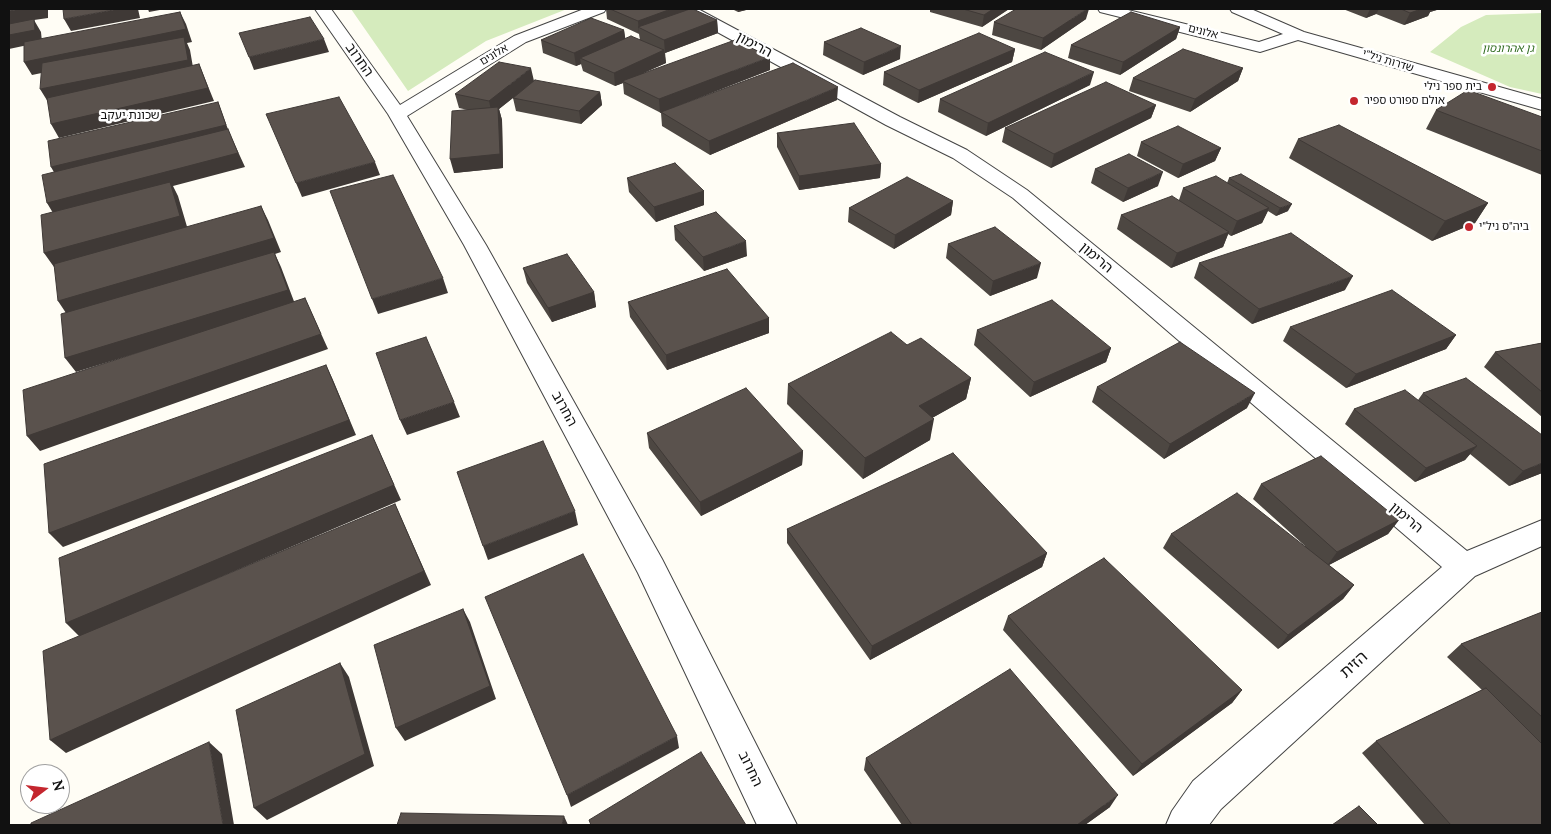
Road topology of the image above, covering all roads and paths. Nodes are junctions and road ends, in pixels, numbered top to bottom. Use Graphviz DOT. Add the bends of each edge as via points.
graph roads {
  1 [pos="323,9"];
  2 [pos="598,9"];
  3 [pos="687,9"];
  4 [pos="1106,9"];
  5 [pos="1238,9"];
  6 [pos="1298,35"];
  7 [pos="1542,105"];
  8 [pos="397,114"];
  9 [pos="1542,532"];
  10 [pos="1464,567"];
  11 [pos="777,825"];
  12 [pos="1186,825"];
  1 -- 8 [label="street, החרוב"];
  2 -- 8 [label="street, אלונים" via="520,39"];
  3 -- 10 [label="street, הרימון" via="960,154 1020,194"];
  4 -- 6 [label="street, אלונים" via="1260,47"];
  5 -- 6 [label="street, שדרות ניל\"י"];
  6 -- 7 [label="street, שדרות ניל\"י"];
  8 -- 11 [label="street, החרוב" via="475,245 651,568"];
  9 -- 10 [label="street, הזית"];
  10 -- 12 [label="street, הזית" via="1207,796"];
}
